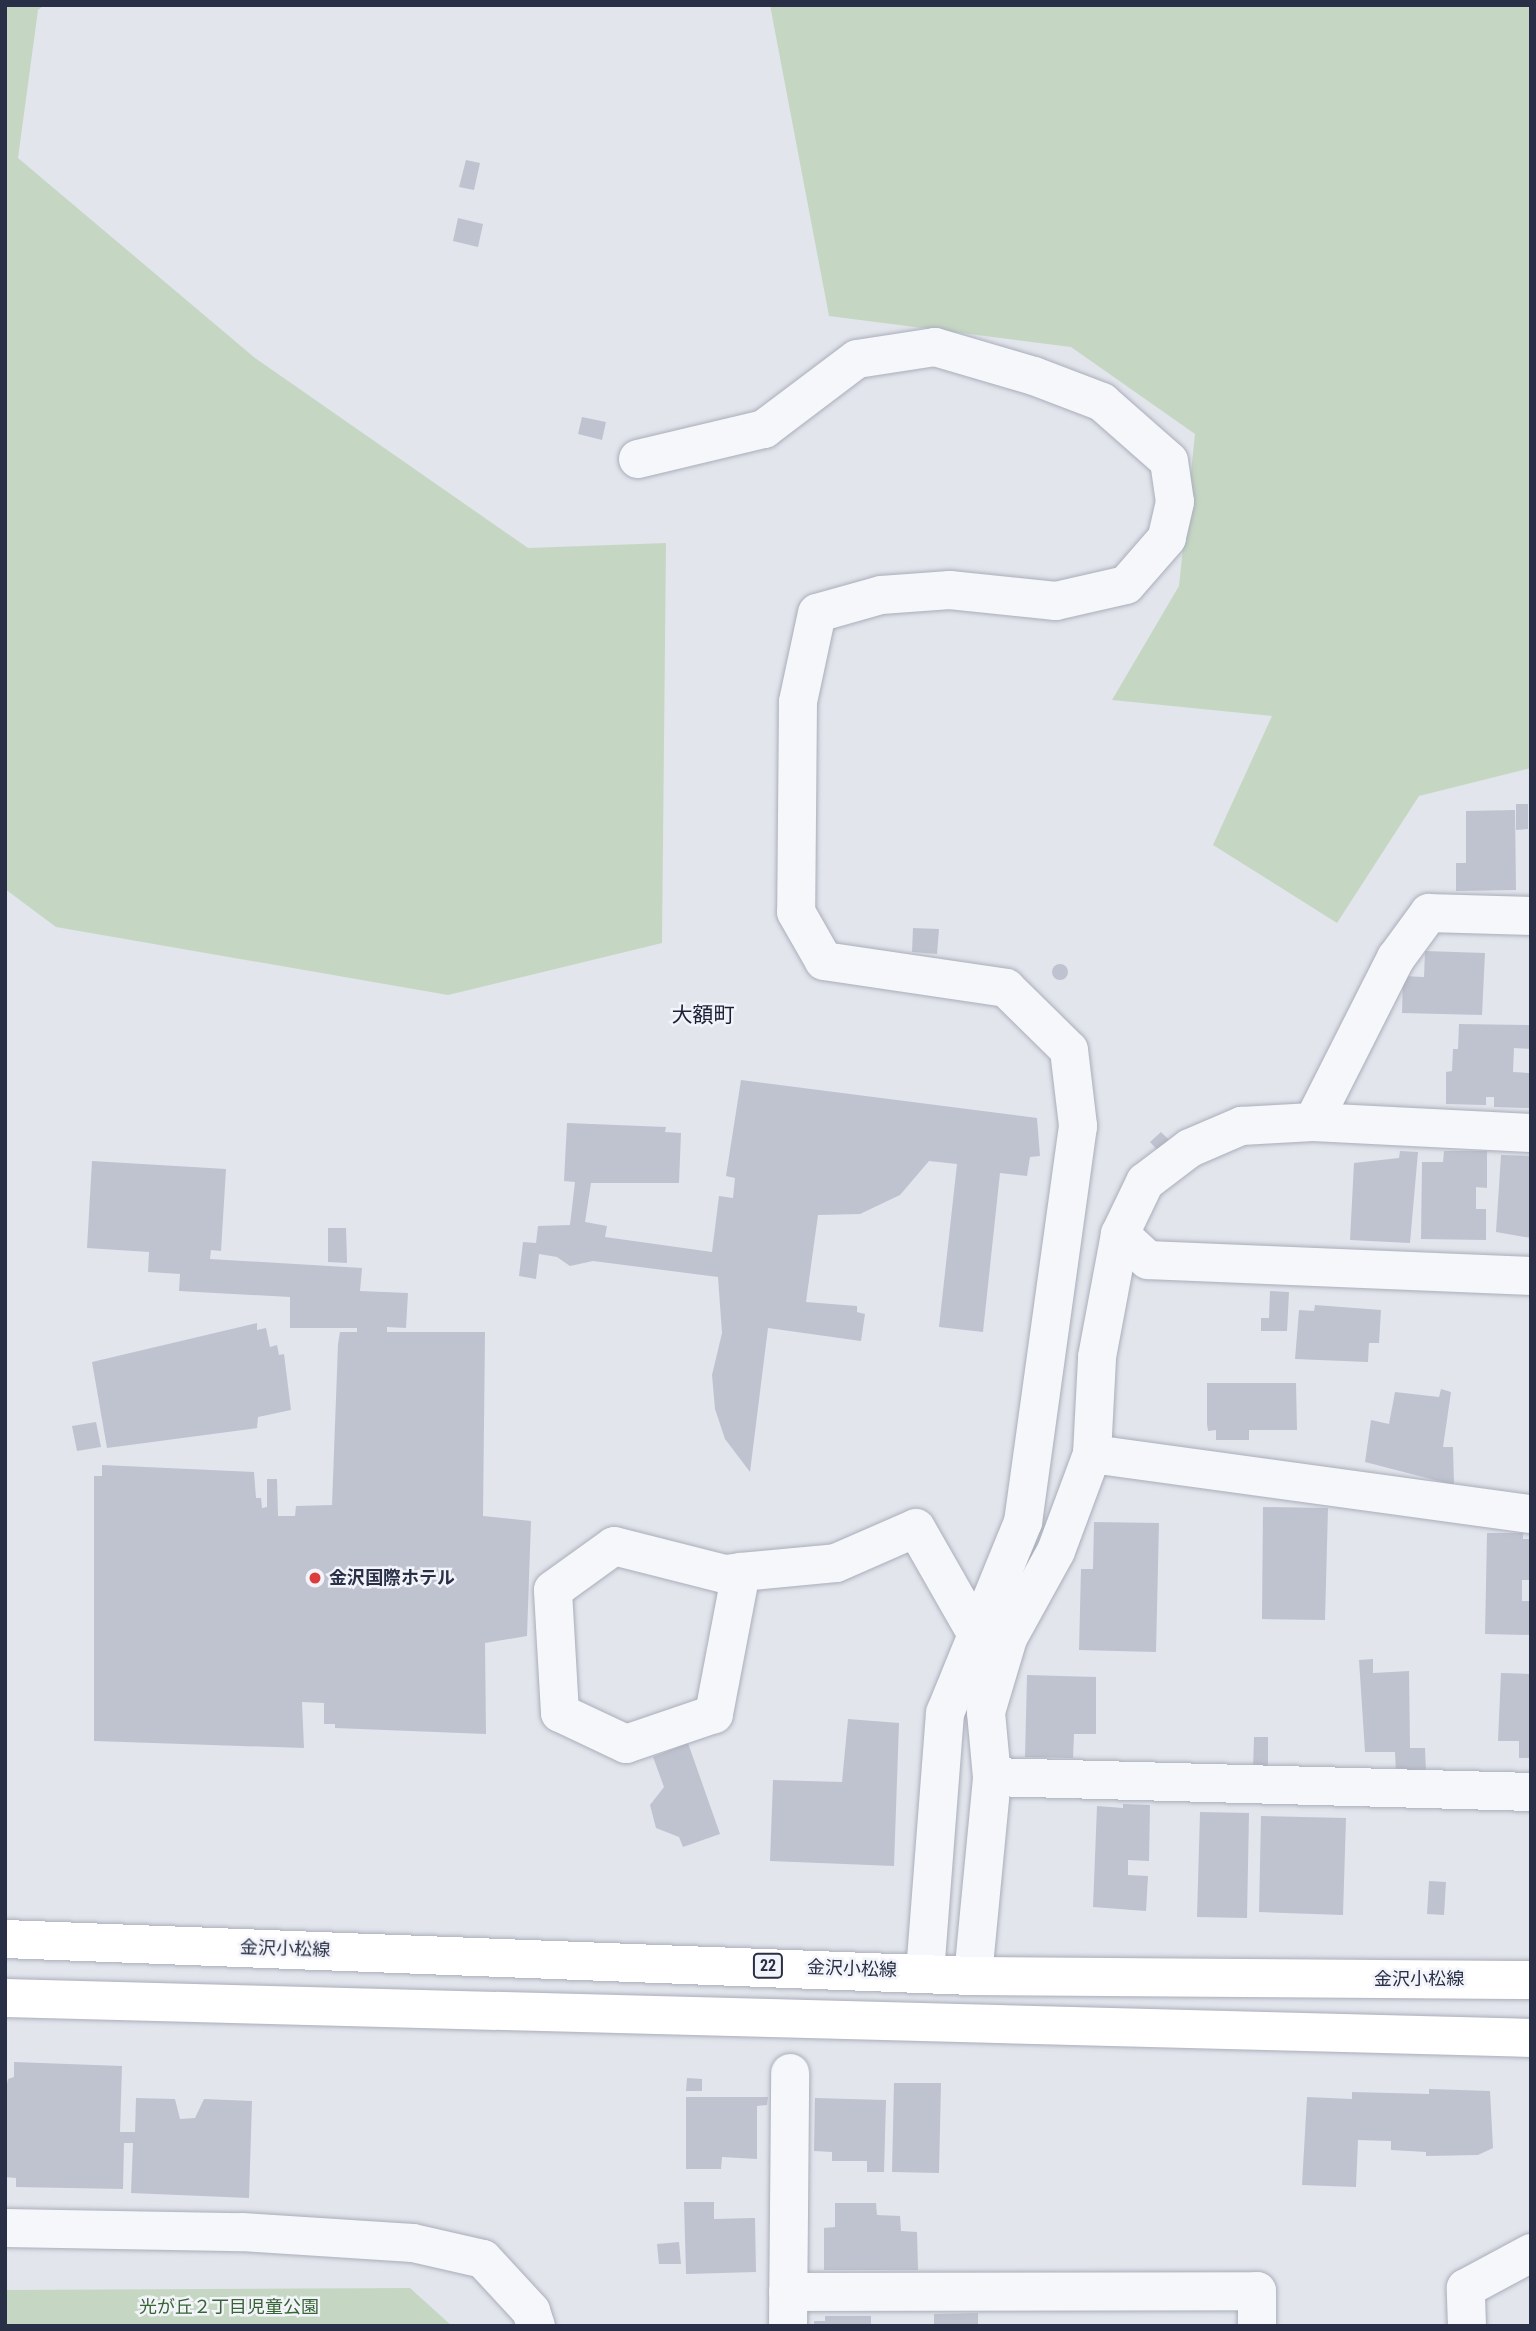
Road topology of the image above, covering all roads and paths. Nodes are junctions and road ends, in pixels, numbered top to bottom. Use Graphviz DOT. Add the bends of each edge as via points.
graph roads {
  1 [pos="638,459"];
  2 [pos="1531,916"];
  3 [pos="1313,1122"];
  4 [pos="1531,1133"];
  5 [pos="1120,1234"];
  6 [pos="1531,1276"];
  7 [pos="1093,1454"];
  8 [pos="1531,1514"];
  9 [pos="741,1572"];
  10 [pos="977,1634"];
  11 [pos="992,1777"];
  12 [pos="1531,1792"];
  13 [pos="5,1939"];
  14 [pos="925,1972"];
  15 [pos="973,1976"];
  16 [pos="1531,1980"];
  17 [pos="5,1998"];
  18 [pos="1531,2038"];
  19 [pos="790,2073"];
  20 [pos="5,2228"];
  21 [pos="1531,2253"];
  22 [pos="788,2309"];
  23 [pos="536,2326"];
  24 [pos="1257,2326"];
  25 [pos="1467,2326"];
  1 -- 10 [label="street" via="764,429 857,359 935,347 1034,376 1101,402 1169,461 1175,502 1167,538 1126,585 1056,601 950,590 881,595 817,613 798,702 796,912 824,961 1006,988 1069,1050 1078,1126 1023,1522"];
  2 -- 3 [label="street" via="1429,913 1396,958"];
  3 -- 4 [label="street"];
  3 -- 5 [label="street" via="1241,1126 1190,1148 1145,1182"];
  5 -- 6 [label="street" via="1148,1260"];
  5 -- 7 [label="street" via="1097,1357"];
  7 -- 8 [label="street"];
  7 -- 11 [label="street" via="1056,1551 1008,1638 986,1712"];
  9 -- 9 [label="street" via="725,1574 614,1546 553,1590 561,1713 626,1744 714,1714"];
  9 -- 10 [label="street" via="836,1563 916,1528"];
  10 -- 14 [label="street" via="945,1713"];
  11 -- 12 [label="street"];
  11 -- 15 [label="street"];
  13 -- 14 [label="main road, 金沢小松線 / 22"];
  14 -- 15 [label="main road, 金沢小松線 / 22"];
  15 -- 16 [label="main road, 金沢小松線 / 22"];
  17 -- 18 [label="main road"];
  19 -- 22 [label="street"];
  20 -- 23 [label="street" via="242,2232 413,2243 483,2259 531,2311"];
  21 -- 25 [label="street" via="1466,2288"];
  22 -- 24 [label="street" via="1257,2291"];
}
